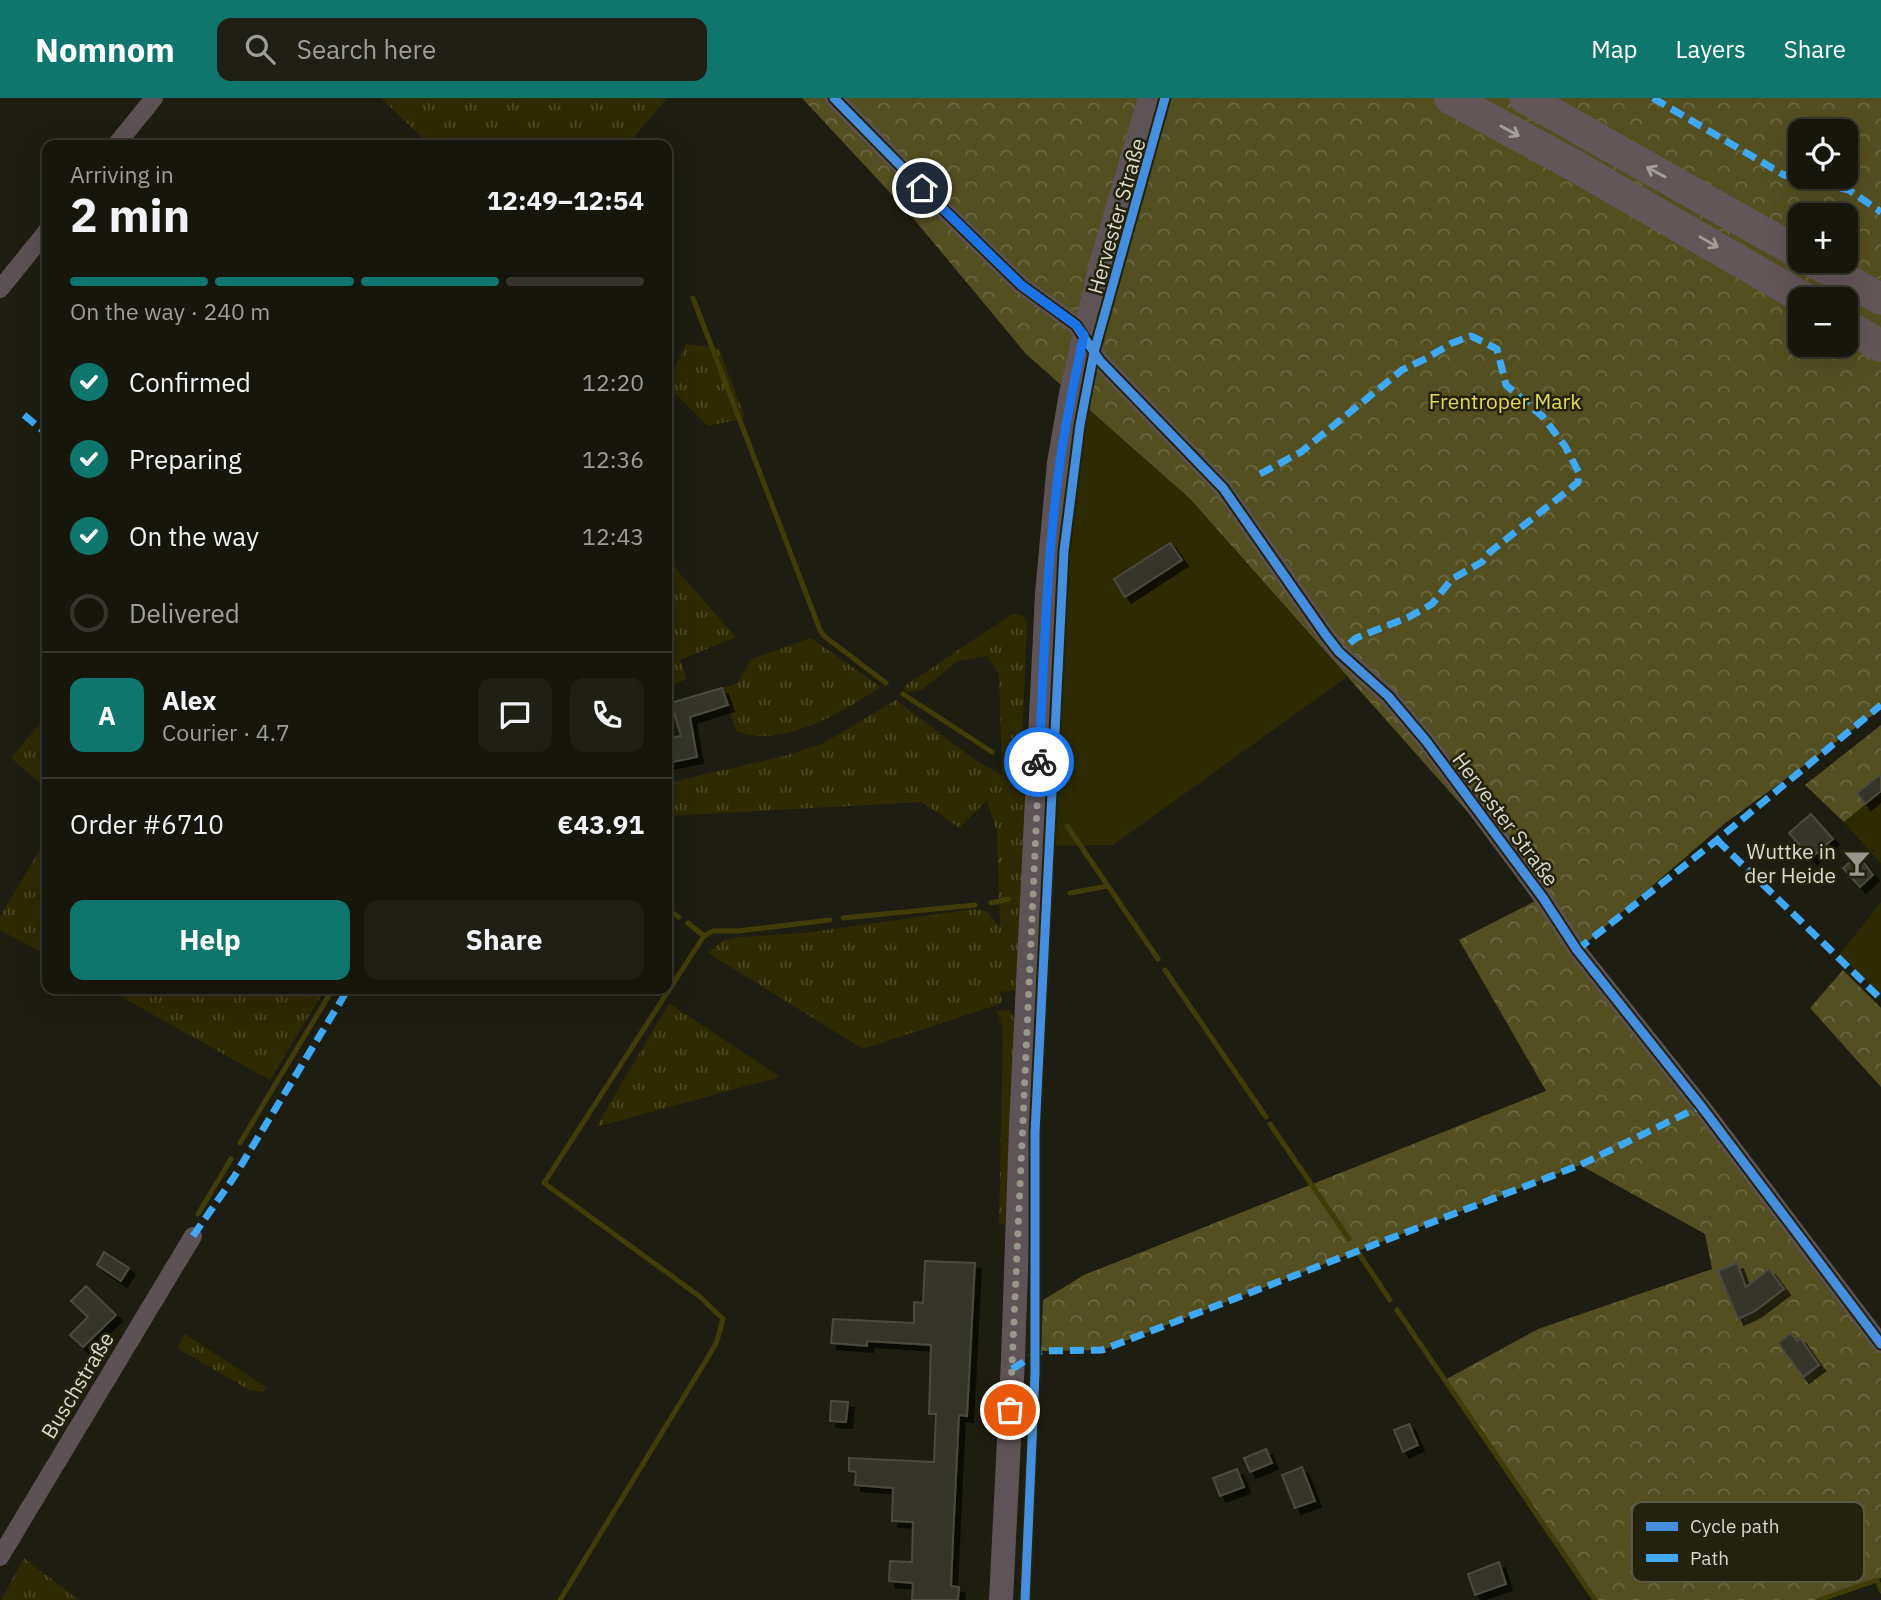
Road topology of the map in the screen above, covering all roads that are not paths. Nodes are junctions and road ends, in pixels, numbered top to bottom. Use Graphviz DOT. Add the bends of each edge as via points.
graph roads {
  1 [pos="154,98"];
  2 [pos="834,98"];
  3 [pos="1150,98"];
  4 [pos="1450,98"];
  5 [pos="1525,98"];
  6 [pos="120,140"];
  7 [pos="42,237"];
  8 [pos="1788,247"];
  9 [pos="1834,273"];
  10 [pos="0,289"];
  11 [pos="1788,289"];
  12 [pos="1881,299"];
  13 [pos="1858,332"];
  14 [pos="1084,335"];
  15 [pos="1881,346"];
  16 [pos="193,1237"];
  17 [pos="1881,1344"];
  18 [pos="0,1558"];
  19 [pos="1001,1600"];
  1 -- 6 [label="street"];
  2 -- 14 [label="street" via="1021,285"];
  3 -- 14 [label="main road, Hervester Straße"];
  4 -- 11 [label="highway, one-way"];
  8 -- 5 [label="highway, one-way"];
  7 -- 10 [label="street"];
  9 -- 12 [label="highway"];
  13 -- 15 [label="highway"];
  14 -- 17 [label="street, Hervester Straße" via="1100,361 1223,488 1339,652 1388,696 1426,741 1544,898 1577,950"];
  14 -- 19 [label="main road, Hervester Straße" via="1059,463 1047,594"];
  16 -- 18 [label="street, Buschstraße"];
}
